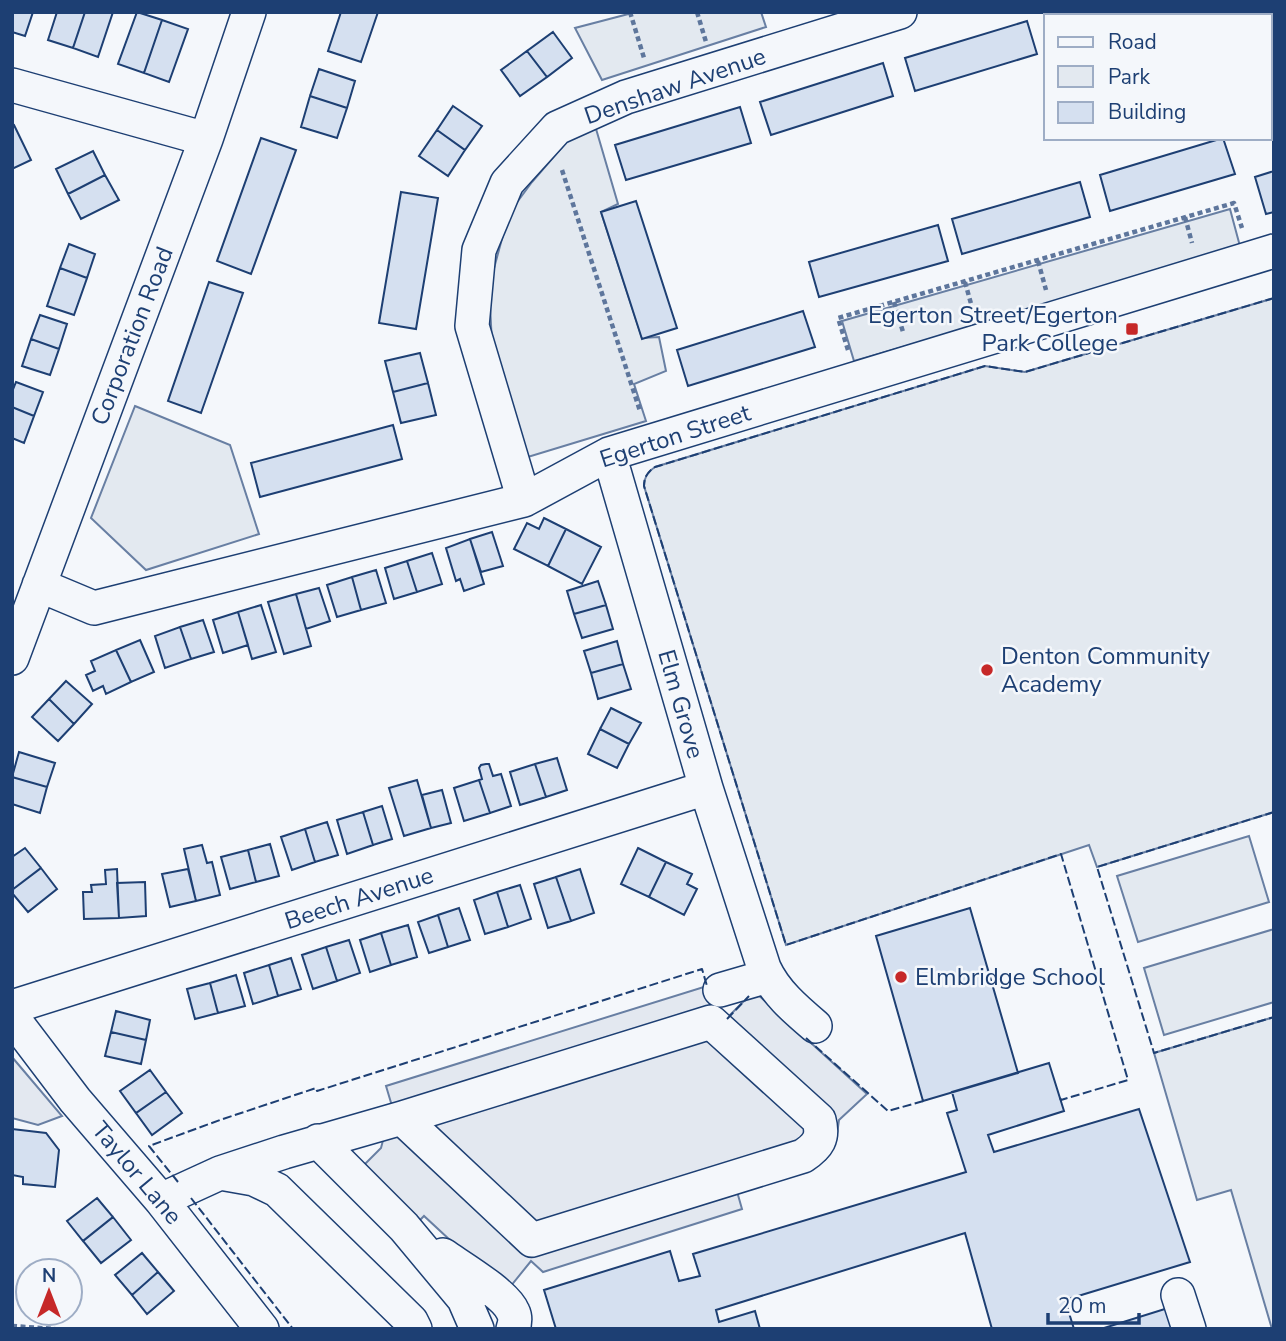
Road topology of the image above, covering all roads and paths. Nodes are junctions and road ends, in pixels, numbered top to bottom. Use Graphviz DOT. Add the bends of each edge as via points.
graph roads {
  1 [pos="249,12"];
  2 [pos="630,12"];
  3 [pos="900,12"];
  4 [pos="12,85"];
  5 [pos="653,88"];
  6 [pos="551,135"];
  7 [pos="206,139"];
  8 [pos="1262,255"];
  9 [pos="856,378"];
  10 [pos="650,442"];
  11 [pos="609,454"];
  12 [pos="524,500"];
  13 [pos="39,585"];
  14 [pos="12,658"];
  15 [pos="706,788"];
  16 [pos="763,964"];
  17 [pos="720,990"];
  18 [pos="12,1007"];
  19 [pos="12,1017"];
  20 [pos="814,1026"];
  21 [pos="402,1118"];
  22 [pos="318,1141"];
  23 [pos="220,1173"];
  24 [pos="161,1200"];
  25 [pos="404,1227"];
  26 [pos="1178,1295"];
  27 [pos="12,1326"];
  28 [pos="55,1329"];
  29 [pos="262,1329"];
  30 [pos="415,1329"];
  31 [pos="477,1329"];
  32 [pos="513,1329"];
  33 [pos="1189,1329"];
  1 -- 7 [label="street, Corporation Road"];
  2 -- 5 [label="path"];
  3 -- 5 [label="street, Denshaw Avenue"];
  4 -- 7 [label="street"];
  5 -- 6 [label="street, Denshaw Avenue" via="557,128"];
  6 -- 10 [label="path"];
  6 -- 12 [label="street, Denshaw Avenue" via="507,183 483,239 472,326"];
  7 -- 13 [label="street, Corporation Road"];
  8 -- 9 [label="street, Egerton Street"];
  8 -- 9 [label="path" via="1234,203 838,318"];
  9 -- 10 [label="street, Egerton Street"];
  10 -- 11 [label="street, Egerton Street"];
  11 -- 12 [label="street, Egerton Street"];
  11 -- 15 [label="street, Elm Grove"];
  12 -- 13 [label="street, Egerton Street" via="94,608"];
  13 -- 14 [label="street, Corporation Road"];
  15 -- 16 [label="street, Elm Grove"];
  15 -- 18 [label="street, Beech Avenue"];
  16 -- 17 [label="street"];
  16 -- 20 [label="street" via="776,989"];
  19 -- 24 [label="street, Taylor Lane" via="75,1100"];
  21 -- 21 [label="street" via="711,1022 819,1120 822,1130 815,1149 803,1156 531,1240"];
  21 -- 22 [label="street"];
  22 -- 23 [label="street"];
  22 -- 25 [label="street"];
  23 -- 24 [label="street"];
  23 -- 30 [label="street" via="254,1179 277,1190"];
  24 -- 29 [label="street, Taylor Lane"];
  25 -- 31 [label="street" via="464,1299"];
  25 -- 32 [label="street" via="502,1298 513,1312"];
  26 -- 33 [label="street"];
  27 -- 28 [label="path"];
}
